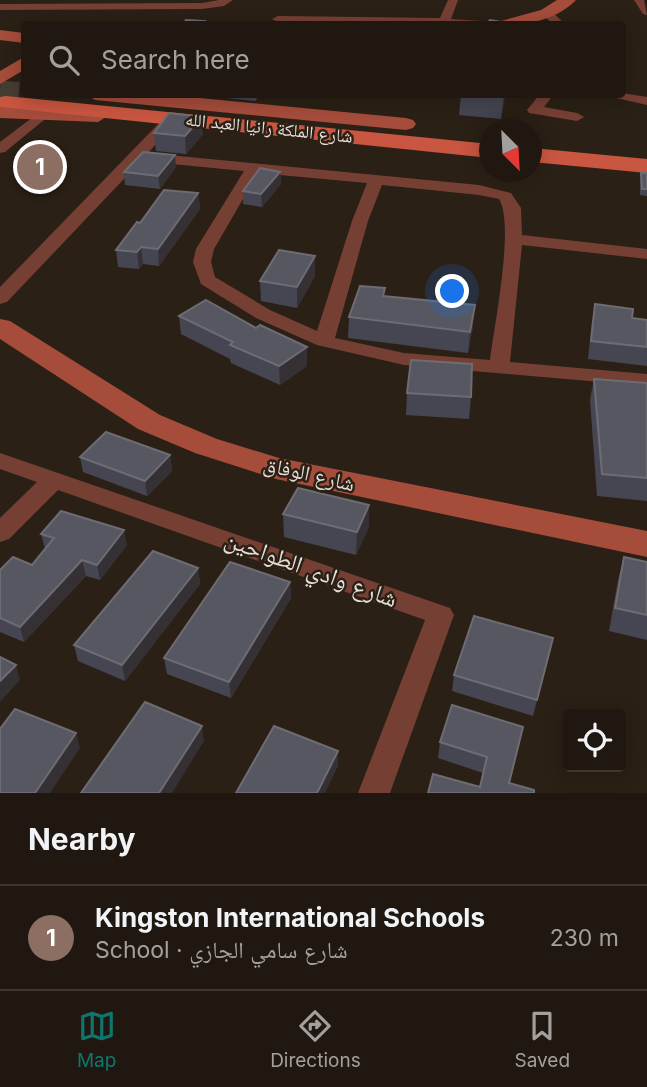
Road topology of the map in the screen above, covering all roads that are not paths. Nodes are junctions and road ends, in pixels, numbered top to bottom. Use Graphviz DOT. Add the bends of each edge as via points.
graph roads {
  1 [pos="228,0"];
  2 [pos="453,0"];
  3 [pos="568,0"];
  4 [pos="639,0"];
  5 [pos="0,7"];
  6 [pos="647,12"];
  7 [pos="278,19"];
  8 [pos="553,19"];
  9 [pos="444,21"];
  10 [pos="535,21"];
  11 [pos="0,35"];
  12 [pos="21,38"];
  13 [pos="117,98"];
  14 [pos="136,98"];
  15 [pos="544,98"];
  16 [pos="626,98"];
  17 [pos="647,101"];
  18 [pos="47,103"];
  19 [pos="578,117"];
  20 [pos="169,121"];
  21 [pos="406,124"];
  22 [pos="479,130"];
  23 [pos="542,135"];
  24 [pos="376,140"];
  25 [pos="647,144"];
  26 [pos="0,149"];
  27 [pos="479,150"];
  28 [pos="138,156"];
  29 [pos="542,156"];
  30 [pos="647,166"];
  31 [pos="254,167"];
  32 [pos="376,181"];
  33 [pos="514,239"];
  34 [pos="647,254"];
  35 [pos="0,298"];
  36 [pos="0,327"];
  37 [pos="324,341"];
  38 [pos="499,366"];
  39 [pos="647,380"];
  40 [pos="0,461"];
  41 [pos="54,480"];
  42 [pos="0,533"];
  43 [pos="647,544"];
  44 [pos="374,793"];
  1 -- 5 [label="street" via="202,6"];
  2 -- 9 [label="street"];
  3 -- 8 [label="main road"];
  4 -- 6 [label="street"];
  7 -- 9 [label="street"];
  8 -- 10 [label="main road"];
  11 -- 12 [label="main road"];
  13 -- 24 [label="main road, شارع الملكة رانيا العبد الله"];
  14 -- 21 [label="main road"];
  15 -- 19 [label="street" via="534,110"];
  16 -- 17 [label="street"];
  18 -- 20 [label="main road"];
  18 -- 21 [label="main road, شارع الملكة رانيا العبد الله"];
  18 -- 26 [label="street"];
  20 -- 24 [label="main road"];
  20 -- 28 [label="street"];
  21 -- 22 [label="main road, شارع الملكة رانيا العبد الله"];
  23 -- 25 [label="main road"];
  24 -- 27 [label="main road, شارع الملكة رانيا العبد الله"];
  28 -- 31 [label="street"];
  28 -- 35 [label="street"];
  29 -- 30 [label="main road"];
  31 -- 32 [label="street"];
  31 -- 37 [label="street" via="205,249 204,275 250,307"];
  32 -- 33 [label="street" via="501,194 512,203"];
  32 -- 37 [label="street"];
  33 -- 34 [label="street"];
  33 -- 38 [label="street"];
  36 -- 43 [label="main road, شارع الوفاق" via="149,422 231,455"];
  37 -- 38 [label="street" via="404,359"];
  38 -- 39 [label="street"];
  40 -- 41 [label="street, شارع وادي الطواحين"];
  41 -- 42 [label="street"];
  41 -- 44 [label="street, شارع وادي الطواحين" via="441,615"];
}
